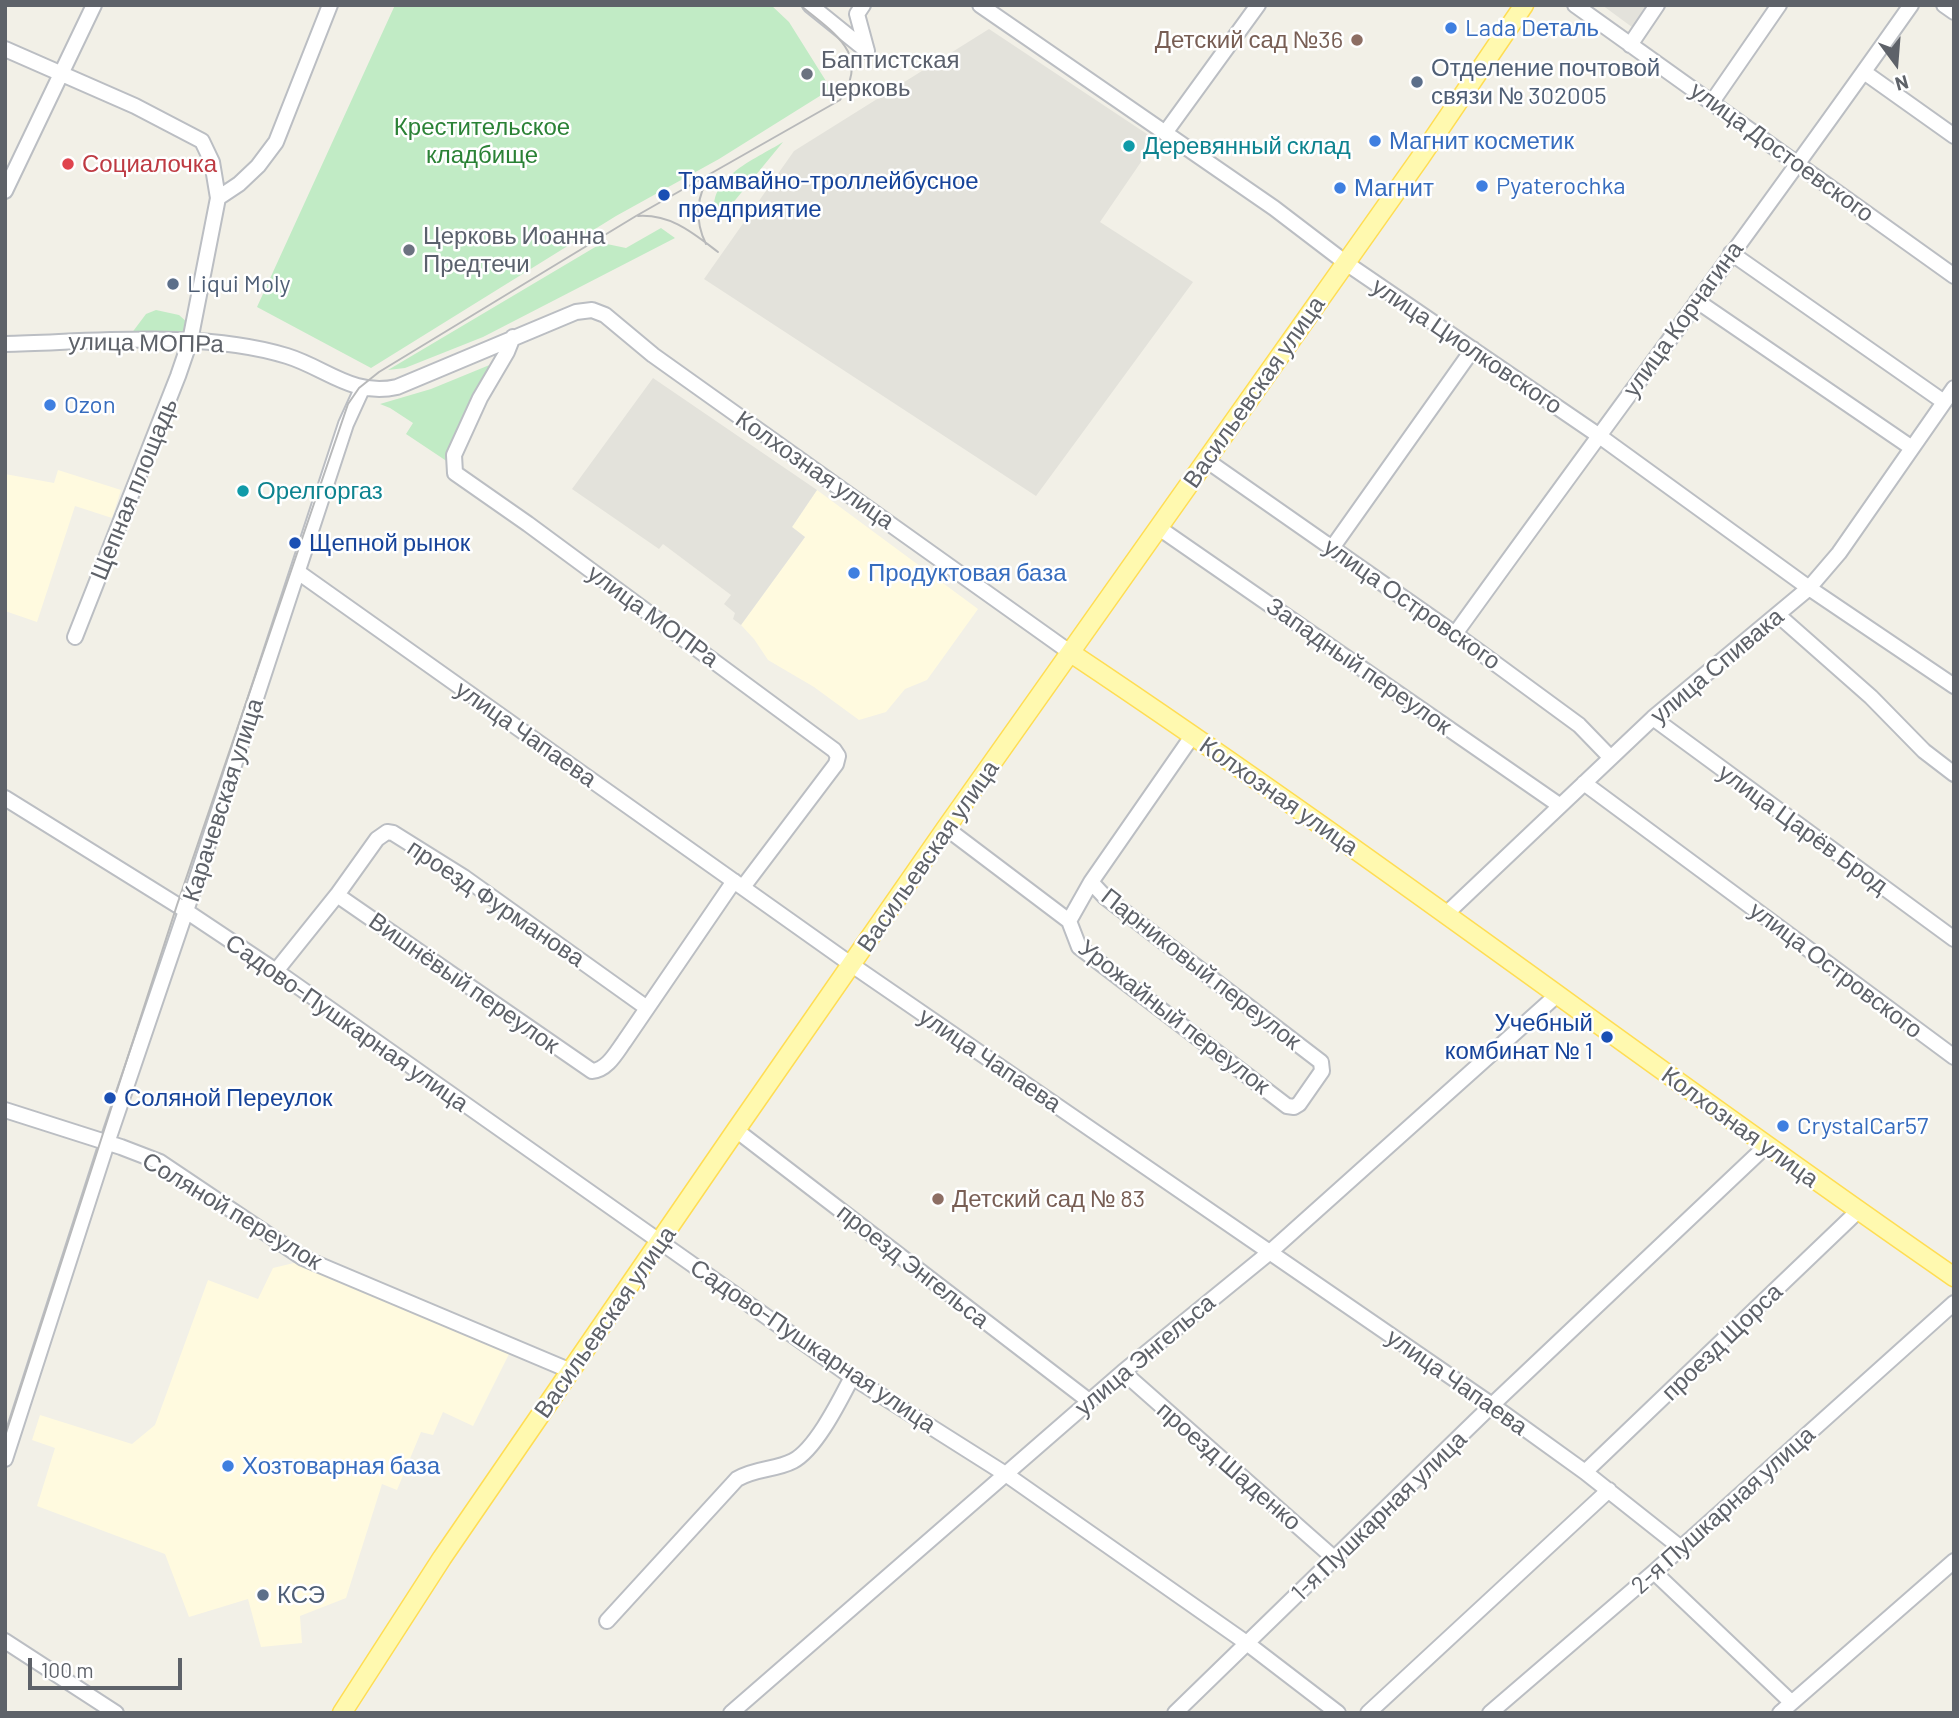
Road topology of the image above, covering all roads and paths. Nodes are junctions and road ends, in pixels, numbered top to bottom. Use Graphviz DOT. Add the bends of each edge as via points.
graph roads {
  1 [pos="94,5"];
  2 [pos="330,5"];
  3 [pos="810,5"];
  4 [pos="863,5"];
  5 [pos="980,5"];
  6 [pos="1258,5"];
  7 [pos="1524,5"];
  8 [pos="1574,5"];
  9 [pos="1657,5"];
  10 [pos="1779,5"];
  11 [pos="1911,5"];
  12 [pos="1944,5"];
  13 [pos="1954,12"];
  14 [pos="1630,45"];
  15 [pos="5,49"];
  16 [pos="62,72"];
  17 [pos="1864,72"];
  18 [pos="1712,102"];
  19 [pos="1165,133"];
  20 [pos="1954,136"];
  21 [pos="1799,164"];
  22 [pos="5,191"];
  23 [pos="218,198"];
  24 [pos="1731,253"];
  25 [pos="1346,262"];
  26 [pos="1954,276"];
  27 [pos="1697,301"];
  28 [pos="513,337"];
  29 [pos="190,341"];
  30 [pos="5,344"];
  31 [pos="1473,349"];
  32 [pos="1954,388"];
  33 [pos="362,389"];
  34 [pos="1944,402"];
  35 [pos="1598,435"];
  36 [pos="1912,448"];
  37 [pos="1206,460"];
  38 [pos="1159,528"];
  39 [pos="1332,548"];
  40 [pos="299,572"];
  41 [pos="1809,589"];
  42 [pos="1778,615"];
  43 [pos="1455,634"];
  44 [pos="75,637"];
  45 [pos="1070,653"];
  46 [pos="1954,686"];
  47 [pos="1653,718"];
  48 [pos="1193,735"];
  49 [pos="1610,757"];
  50 [pos="1954,774"];
  51 [pos="1584,783"];
  52 [pos="5,797"];
  53 [pos="1559,805"];
  54 [pos="946,828"];
  55 [pos="1091,882"];
  56 [pos="738,884"];
  57 [pos="337,895"];
  58 [pos="186,911"];
  59 [pos="1445,915"];
  60 [pos="1069,921"];
  61 [pos="1954,939"];
  62 [pos="852,965"];
  63 [pos="276,971"];
  64 [pos="1557,995"];
  65 [pos="647,1008"];
  66 [pos="1954,1057"];
  67 [pos="1287,1106"];
  68 [pos="5,1110"];
  69 [pos="736,1130"];
  70 [pos="107,1143"];
  71 [pos="1766,1146"];
  72 [pos="1858,1211"];
  73 [pos="660,1241"];
  74 [pos="1270,1252"];
  75 [pos="1954,1278"];
  76 [pos="1954,1303"];
  77 [pos="571,1371"];
  78 [pos="1123,1373"];
  79 [pos="852,1377"];
  80 [pos="1089,1401"];
  81 [pos="1492,1405"];
  82 [pos="5,1460"];
  83 [pos="1585,1472"];
  84 [pos="1007,1475"];
  85 [pos="1609,1490"];
  86 [pos="1681,1548"];
  87 [pos="1335,1559"];
  88 [pos="1954,1561"];
  89 [pos="1654,1572"];
  90 [pos="607,1622"];
  91 [pos="5,1641"];
  92 [pos="1248,1644"];
  93 [pos="1790,1702"];
  94 [pos="116,1713"];
  95 [pos="342,1713"];
  96 [pos="731,1713"];
  97 [pos="1175,1713"];
  98 [pos="1338,1713"];
  99 [pos="1368,1713"];
  100 [pos="1490,1713"];
  101 [pos="1780,1713"];
  1 -- 16 [label="street"];
  2 -- 23 [label="street" via="276,142 258,166"];
  3 -- 4 [label="street" via="867,51 857,14"];
  5 -- 19 [label="street, улица Циолковского"];
  6 -- 19 [label="street"];
  7 -- 25 [label="main road, Васильевская улица"];
  8 -- 14 [label="street, улица Достоевского"];
  9 -- 14 [label="street"];
  10 -- 18 [label="street"];
  11 -- 17 [label="street, улица Корчагина"];
  12 -- 13 [label="street"];
  14 -- 18 [label="street, улица Достоевского"];
  15 -- 16 [label="street"];
  16 -- 22 [label="street"];
  16 -- 23 [label="street" via="202,141 212,162"];
  17 -- 20 [label="street"];
  17 -- 21 [label="street, улица Корчагина"];
  18 -- 21 [label="street, улица Достоевского"];
  19 -- 25 [label="street, улица Циолковского"];
  21 -- 24 [label="street, улица Корчагина"];
  21 -- 26 [label="street, улица Достоевского"];
  23 -- 29 [label="street, Щепная площадь"];
  24 -- 27 [label="street, улица Корчагина"];
  24 -- 34 [label="street"];
  25 -- 31 [label="street, улица Циолковского"];
  25 -- 37 [label="main road, Васильевская улица"];
  27 -- 35 [label="street, улица Корчагина"];
  27 -- 36 [label="street"];
  28 -- 33 [label="street" via="397,387"];
  28 -- 45 [label="street, Колхозная улица" via="576,312 592,310 605,315 653,355"];
  28 -- 56 [label="street, улица МОПРа" via="454,455 455,473 838,756"];
  29 -- 30 [label="street, улица МОПРа"];
  29 -- 33 [label="street, улица МОПРа" via="236,344 290,356"];
  29 -- 44 [label="street, Щепная площадь"];
  31 -- 35 [label="street, улица Циолковского"];
  31 -- 39 [label="street"];
  32 -- 34 [label="street, улица Спивака"];
  33 -- 40 [label="street, Карачевская улица" via="346,424"];
  34 -- 36 [label="street, улица Спивака"];
  35 -- 41 [label="street, улица Циолковского"];
  35 -- 43 [label="street, улица Корчагина"];
  36 -- 41 [label="street, улица Спивака"];
  37 -- 38 [label="main road, Васильевская улица"];
  37 -- 39 [label="street, улица Островского"];
  38 -- 45 [label="main road, Васильевская улица"];
  38 -- 53 [label="street, Западный переулок"];
  39 -- 43 [label="street, улица Островского"];
  40 -- 56 [label="street, улица Чапаева"];
  40 -- 58 [label="street, Карачевская улица"];
  41 -- 42 [label="street, улица Спивака"];
  41 -- 46 [label="street, улица Циолковского"];
  42 -- 47 [label="street, улица Спивака"];
  42 -- 50 [label="street"];
  43 -- 49 [label="street, улица Островского" via="1579,725"];
  45 -- 48 [label="main road, Колхозная улица"];
  45 -- 54 [label="main road, Васильевская улица"];
  47 -- 49 [label="street, улица Спивака"];
  47 -- 61 [label="street, улица Царёв Брод"];
  48 -- 55 [label="street, Парниковый переулок"];
  48 -- 59 [label="main road, Колхозная улица"];
  49 -- 51 [label="street, улица Спивака"];
  51 -- 53 [label="street, улица Спивака"];
  51 -- 66 [label="street, улица Островского"];
  52 -- 58 [label="street, Садово-Пушкарная улица"];
  53 -- 59 [label="street, улица Спивака"];
  54 -- 60 [label="street, Урожайный переулок"];
  54 -- 62 [label="main road, Васильевская улица"];
  55 -- 60 [label="street, Урожайный переулок"];
  55 -- 67 [label="street, Парниковый переулок" via="1321,1062 1322,1071 1299,1104"];
  56 -- 62 [label="street, улица Чапаева"];
  56 -- 65 [label="street"];
  57 -- 63 [label="street, проезд Фурманова"];
  57 -- 65 [label="street, проезд Фурманова" via="377,839 387,832 393,834 465,878"];
  57 -- 65 [label="street, Вишнёвый переулок" via="592,1071 605,1066"];
  58 -- 63 [label="street, Садово-Пушкарная улица"];
  58 -- 70 [label="street, Карачевская улица"];
  59 -- 64 [label="main road, Колхозная улица"];
  60 -- 67 [label="street, Урожайный переулок" via="1079,947"];
  62 -- 69 [label="main road, Васильевская улица"];
  62 -- 74 [label="street, улица Чапаева"];
  63 -- 73 [label="street, Садово-Пушкарная улица"];
  64 -- 71 [label="main road, Колхозная улица"];
  64 -- 74 [label="street, улица Энгельса"];
  68 -- 70 [label="street, Соляной переулок"];
  69 -- 73 [label="main road, Васильевская улица"];
  69 -- 80 [label="street, проезд Энгельса"];
  70 -- 77 [label="street, Соляной переулок" via="160,1162 303,1258"];
  70 -- 82 [label="street, Карачевская улица"];
  71 -- 72 [label="main road, Колхозная улица"];
  71 -- 81 [label="street, 1-я Пушкарная улица"];
  72 -- 75 [label="main road, Колхозная улица"];
  72 -- 83 [label="street, проезд Щорса"];
  73 -- 77 [label="main road, Васильевская улица"];
  73 -- 79 [label="street, Садово-Пушкарная улица"];
  74 -- 78 [label="street, улица Энгельса"];
  74 -- 81 [label="street, улица Чапаева"];
  76 -- 86 [label="street, 2-я Пушкарная улица"];
  77 -- 95 [label="main road, Васильевская улица"];
  78 -- 80 [label="street, улица Энгельса"];
  78 -- 87 [label="street, проезд Шаденко"];
  79 -- 84 [label="street, Садово-Пушкарная улица"];
  79 -- 90 [label="street" via="827,1423 801,1455 737,1479"];
  80 -- 84 [label="street, улица Энгельса"];
  81 -- 83 [label="street, улица Чапаева"];
  81 -- 87 [label="street, 1-я Пушкарная улица"];
  83 -- 85 [label="street, улица Чапаева"];
  84 -- 92 [label="street, Садово-Пушкарная улица"];
  84 -- 96 [label="street, улица Энгельса"];
  85 -- 86 [label="street, улица Чапаева"];
  85 -- 99 [label="street"];
  86 -- 89 [label="street, 2-я Пушкарная улица"];
  87 -- 92 [label="street, 1-я Пушкарная улица"];
  88 -- 93 [label="street"];
  89 -- 93 [label="street"];
  89 -- 100 [label="street, 2-я Пушкарная улица"];
  91 -- 94 [label="street"];
  92 -- 97 [label="street, 1-я Пушкарная улица"];
  92 -- 98 [label="street, Садово-Пушкарная улица"];
  93 -- 101 [label="street"];
}
